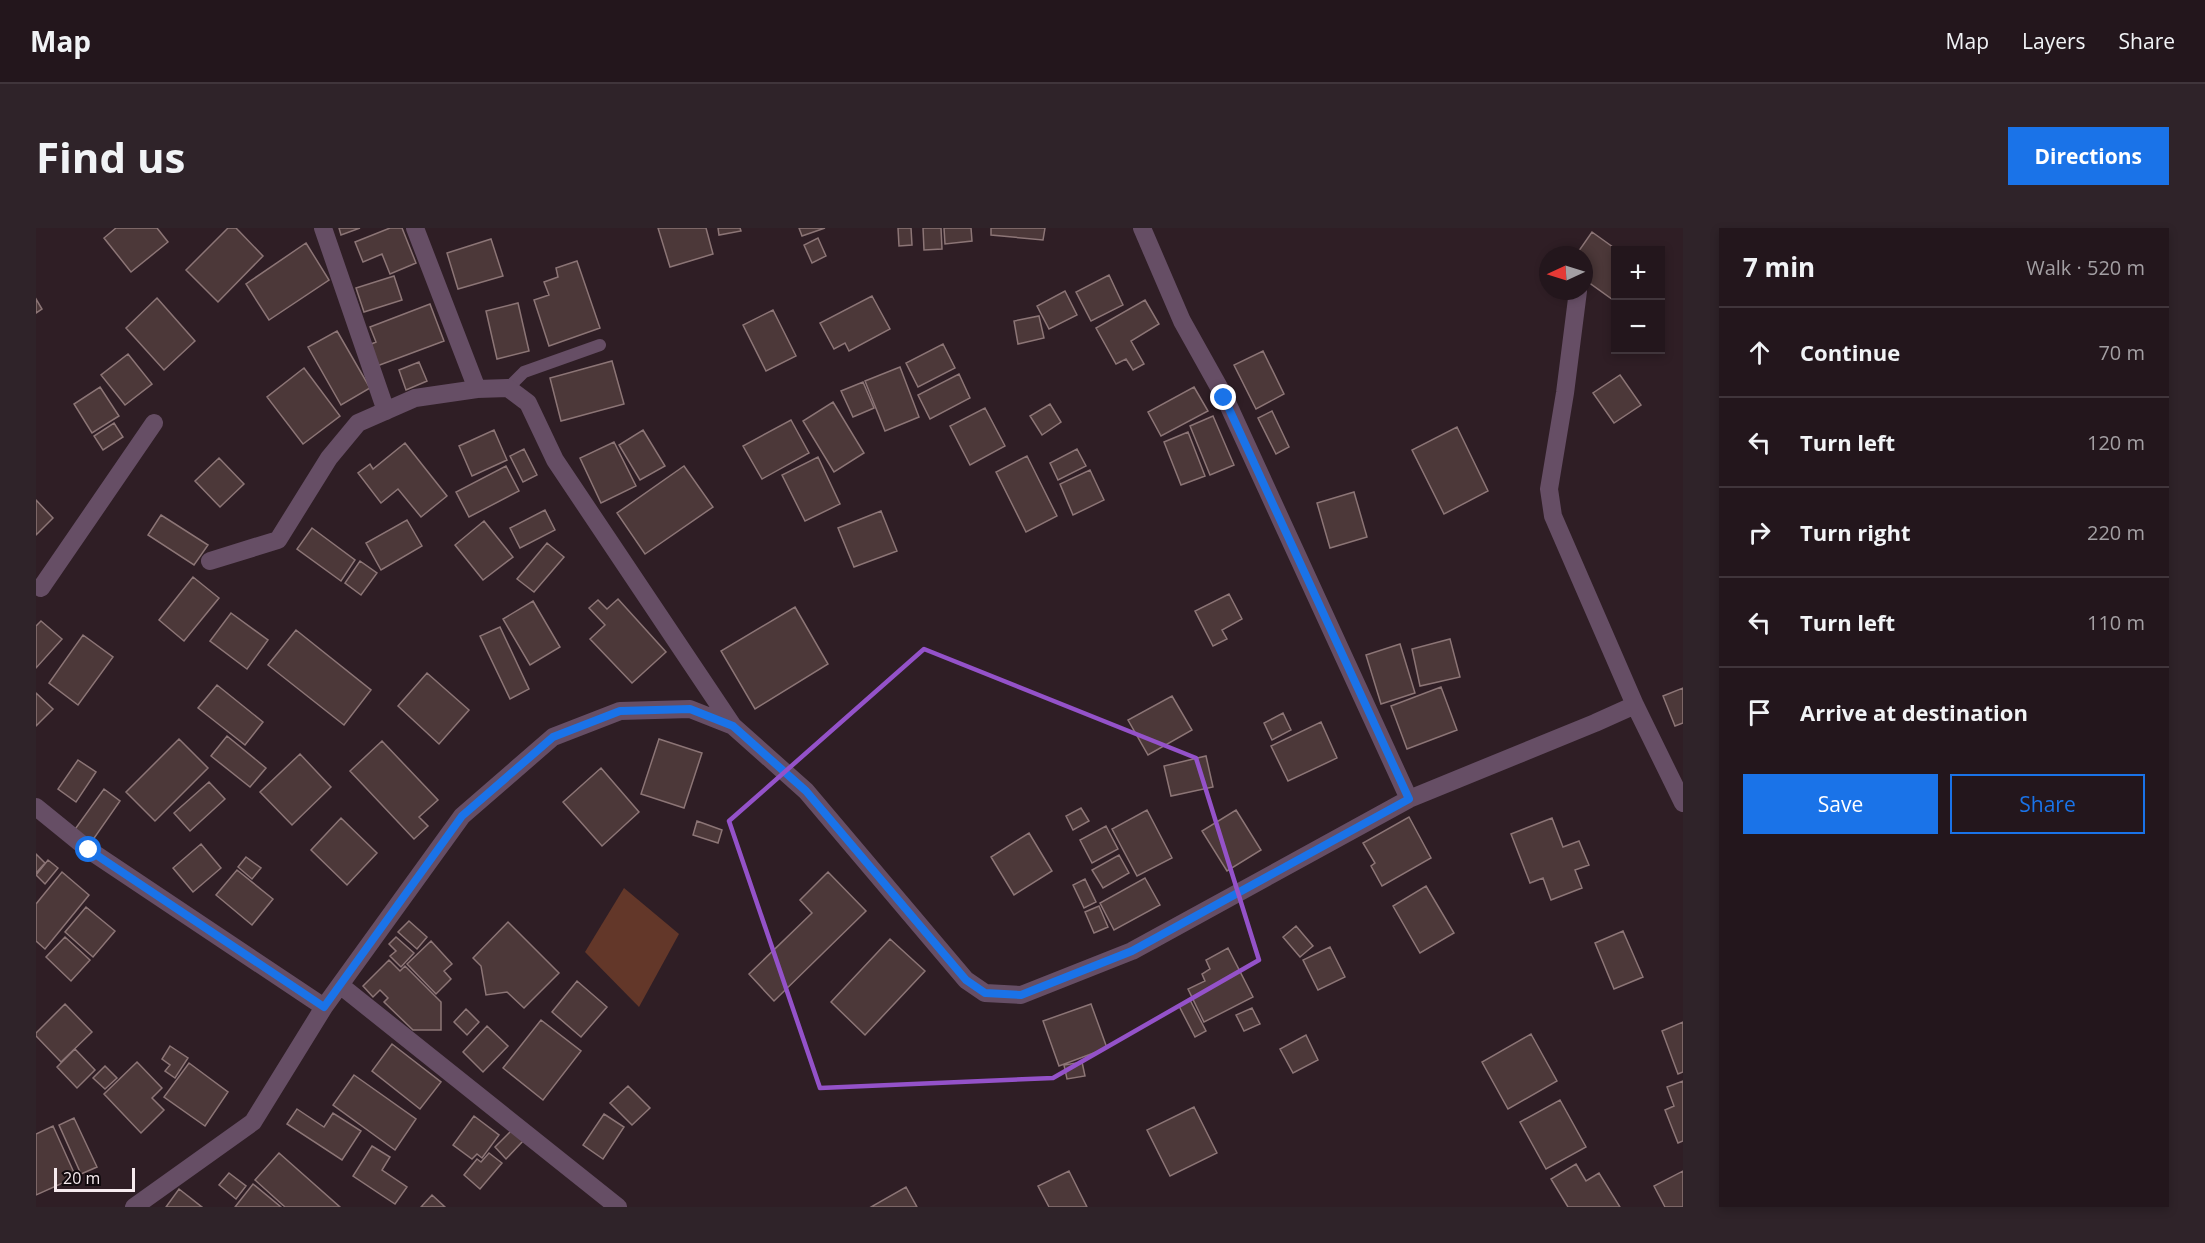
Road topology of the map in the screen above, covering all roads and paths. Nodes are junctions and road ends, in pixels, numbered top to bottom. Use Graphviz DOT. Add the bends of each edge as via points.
graph roads {
  1 [pos="323,228"];
  2 [pos="415,228"];
  3 [pos="1142,228"];
  4 [pos="1577,300"];
  5 [pos="600,345"];
  6 [pos="508,388"];
  7 [pos="477,389"];
  8 [pos="386,411"];
  9 [pos="154,423"];
  10 [pos="210,561"];
  11 [pos="38,589"];
  12 [pos="1635,705"];
  13 [pos="733,726"];
  14 [pos="1409,799"];
  15 [pos="1683,803"];
  16 [pos="36,807"];
  17 [pos="340,985"];
  18 [pos="324,1007"];
  19 [pos="134,1207"];
  20 [pos="618,1207"];
  1 -- 8 [label="street"];
  2 -- 7 [label="street"];
  3 -- 14 [label="street" via="1182,321 1224,398"];
  4 -- 12 [label="street" via="1550,498 1553,516"];
  5 -- 6 [label="lane" via="524,372"];
  6 -- 7 [label="street"];
  6 -- 13 [label="street" via="528,403 555,460"];
  7 -- 8 [label="street" via="415,398"];
  8 -- 10 [label="street" via="358,423 329,458 278,540"];
  9 -- 11 [label="street"];
  12 -- 14 [label="street"];
  12 -- 15 [label="street"];
  13 -- 14 [label="street" via="806,791 966,980 985,993 1021,995 1132,951"];
  13 -- 17 [label="street" via="690,709 620,711 553,737 462,816"];
  16 -- 18 [label="street" via="89,850"];
  17 -- 18 [label="street"];
  17 -- 20 [label="street"];
  18 -- 19 [label="street" via="253,1122"];
}
